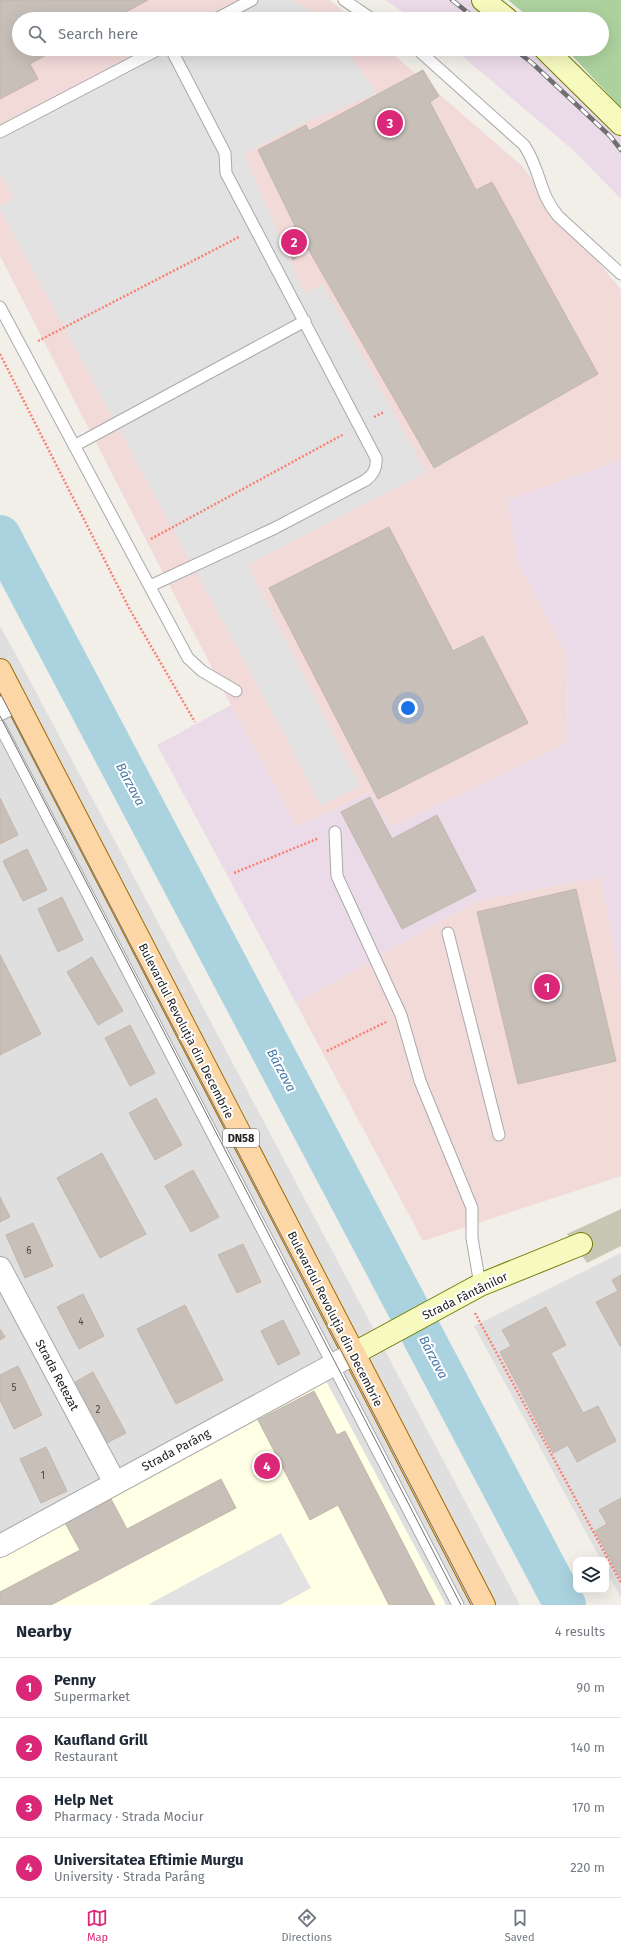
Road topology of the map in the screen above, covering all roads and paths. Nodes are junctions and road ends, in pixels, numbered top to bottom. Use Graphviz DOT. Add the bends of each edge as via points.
graph roads {
  1 [pos="252,0"];
  2 [pos="344,0"];
  3 [pos="483,0"];
  4 [pos="229,12"];
  5 [pos="362,12"];
  6 [pos="498,12"];
  7 [pos="146,56"];
  8 [pos="175,56"];
  9 [pos="425,56"];
  10 [pos="551,56"];
  11 [pos="621,124"];
  12 [pos="0,132"];
  13 [pos="255,228"];
  14 [pos="621,274"];
  15 [pos="0,307"];
  16 [pos="305,321"];
  17 [pos="23,349"];
  18 [pos="0,354"];
  19 [pos="1,360"];
  20 [pos="384,412"];
  21 [pos="360,425"];
  22 [pos="74,446"];
  23 [pos="151,539"];
  24 [pos="150,586"];
  25 [pos="0,670"];
  26 [pos="236,691"];
  27 [pos="8,705"];
  28 [pos="194,722"];
  29 [pos="0,726"];
  30 [pos="335,832"];
  31 [pos="234,873"];
  32 [pos="448,933"];
  33 [pos="401,1014"];
  34 [pos="327,1051"];
  35 [pos="499,1135"];
  36 [pos="581,1244"];
  37 [pos="0,1268"];
  38 [pos="464,1294"];
  39 [pos="353,1354"];
  40 [pos="332,1365"];
  41 [pos="115,1483"];
  42 [pos="0,1546"];
  43 [pos="621,1583"];
  44 [pos="458,1605"];
  45 [pos="484,1605"];
  1 -- 4 [label="lane"];
  2 -- 5 [label="lane"];
  3 -- 6 [label="street"];
  7 -- 12 [label="lane"];
  8 -- 13 [label="lane" via="225,153 226,173"];
  9 -- 14 [label="lane" via="524,145 535,164 549,206"];
  10 -- 11 [label="street"];
  13 -- 16 [label="lane"];
  13 -- 17 [label="path"];
  15 -- 17 [label="lane"];
  16 -- 21 [label="lane"];
  16 -- 22 [label="lane"];
  17 -- 19 [label="path"];
  17 -- 22 [label="lane"];
  18 -- 19 [label="path"];
  19 -- 28 [label="path" via="130,610"];
  20 -- 21 [label="path"];
  21 -- 23 [label="path"];
  21 -- 24 [label="lane" via="376,458 375,470 366,480 275,528"];
  22 -- 24 [label="lane"];
  24 -- 26 [label="lane" via="188,658 202,671"];
  25 -- 27 [label="main road, Bulevardul Revoluția din Decembrie / DN58"];
  27 -- 39 [label="main road, Bulevardul Revoluția din Decembrie / DN58"];
  29 -- 40 [label="lane"];
  30 -- 31 [label="path"];
  30 -- 33 [label="lane" via="337,876"];
  32 -- 35 [label="lane"];
  33 -- 34 [label="path"];
  33 -- 38 [label="lane" via="420,1081 472,1208 472,1238"];
  36 -- 38 [label="street, Strada Fântânilor"];
  37 -- 41 [label="street, Strada Retezat"];
  38 -- 39 [label="street, Strada Fântânilor"];
  38 -- 43 [label="path"];
  39 -- 40 [label="street, Strada Parâng"];
  39 -- 45 [label="main road, Bulevardul Revoluția din Decembrie / DN58"];
  40 -- 41 [label="street, Strada Parâng"];
  40 -- 44 [label="lane"];
  41 -- 42 [label="street, Strada Parâng"];
}
